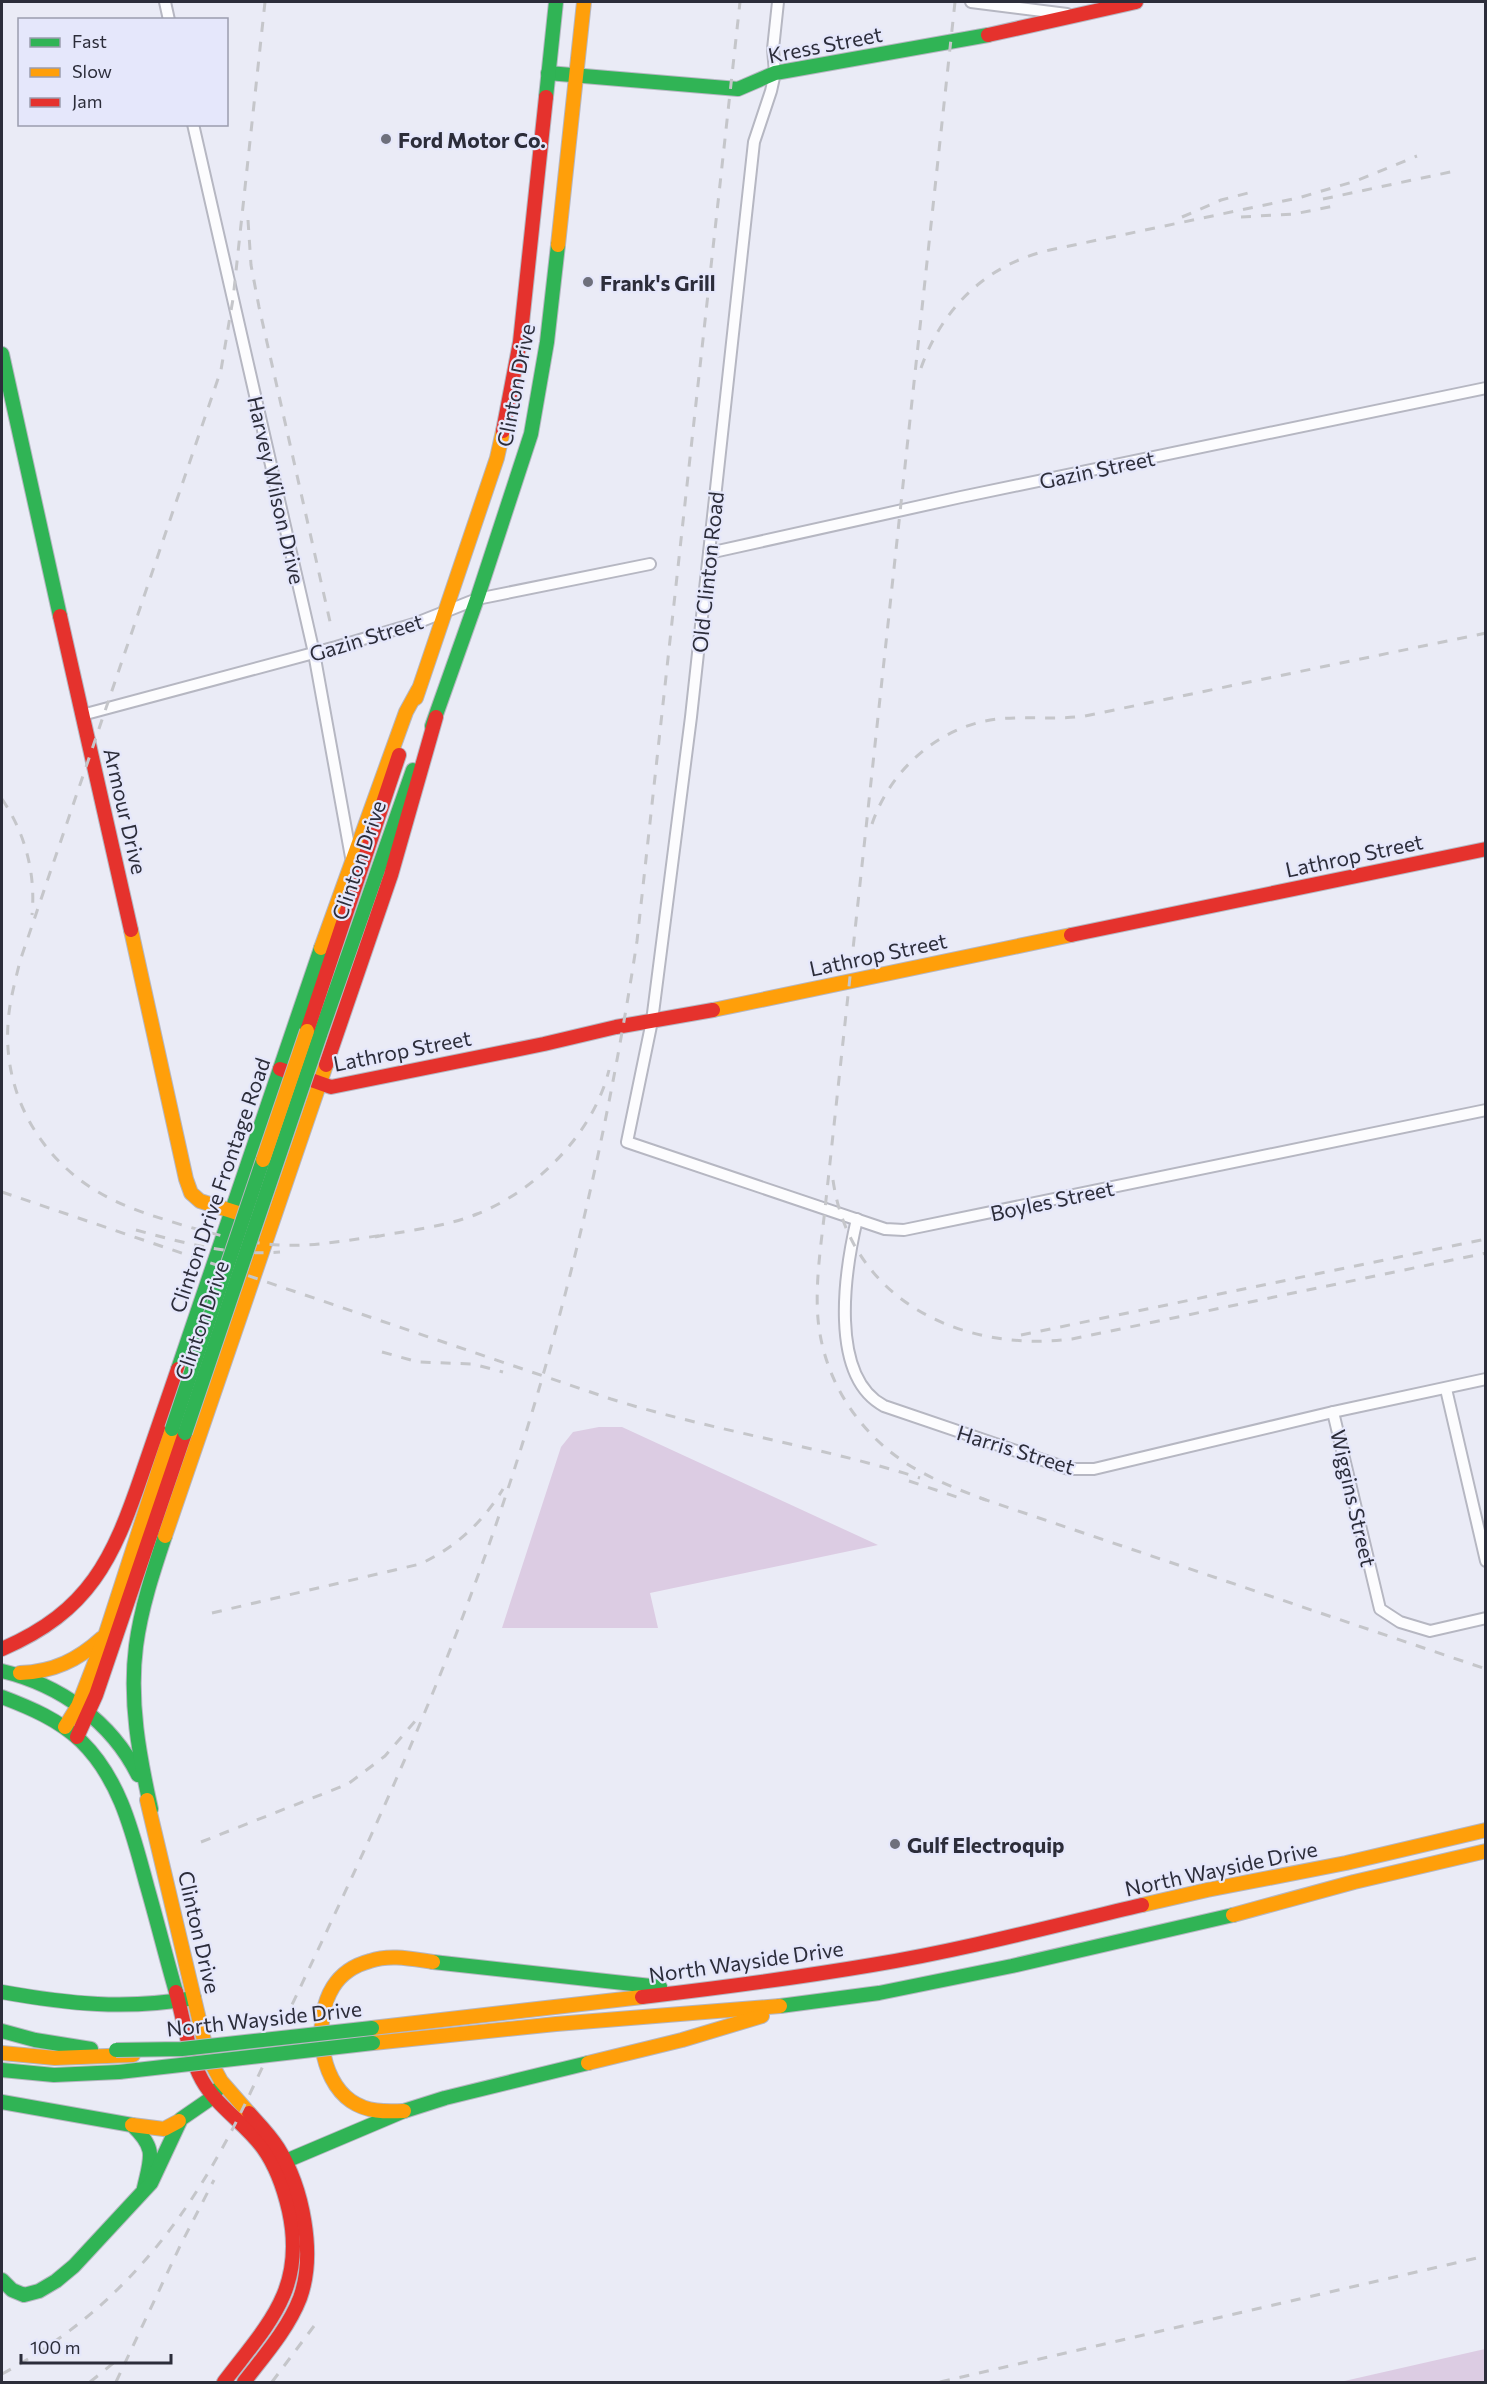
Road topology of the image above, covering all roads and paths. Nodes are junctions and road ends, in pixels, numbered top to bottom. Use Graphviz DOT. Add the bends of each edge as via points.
graph roads {
  1 [pos="165,2"];
  2 [pos="556,2"];
  3 [pos="584,2"];
  4 [pos="778,2"];
  5 [pos="971,2"];
  6 [pos="1136,2"];
  7 [pos="1074,15"];
  8 [pos="169,18"];
  9 [pos="548,73"];
  10 [pos="775,73"];
  11 [pos="577,76"];
  12 [pos="193,126"];
  13 [pos="526,278"];
  14 [pos="554,281"];
  15 [pos="2,354"];
  16 [pos="1485,388"];
  17 [pos="709,553"];
  18 [pos="650,564"];
  19 [pos="477,599"];
  20 [pos="444,613"];
  21 [pos="314,653"];
  22 [pos="418,690"];
  23 [pos="82,715"];
  24 [pos="436,717"];
  25 [pos="1485,849"];
  26 [pos="351,858"];
  27 [pos="652,1021"];
  28 [pos="314,1033"];
  29 [pos="280,1070"];
  30 [pos="318,1082"];
  31 [pos="1485,1110"];
  32 [pos="627,1142"];
  33 [pos="232,1211"];
  34 [pos="857,1220"];
  35 [pos="270,1224"];
  36 [pos="1485,1379"];
  37 [pos="1446,1389"];
  38 [pos="1334,1412"];
  39 [pos="178,1431"];
  40 [pos="125,1521"];
  41 [pos="1485,1562"];
  42 [pos="148,1586"];
  43 [pos="113,1609"];
  44 [pos="1485,1618"];
  45 [pos="105,1636"];
  46 [pos="2,1649"];
  47 [pos="110,1654"];
  48 [pos="5,1672"];
  49 [pos="2,1697"];
  50 [pos="83,1710"];
  51 [pos="65,1727"];
  52 [pos="77,1737"];
  53 [pos="151,1809"];
  54 [pos="155,1829"];
  55 [pos="1485,1830"];
  56 [pos="133,1834"];
  57 [pos="1485,1851"];
  58 [pos="188,1970"];
  59 [pos="170,1974"];
  60 [pos="714,1989"];
  61 [pos="2,1992"];
  62 [pos="194,1998"];
  63 [pos="177,2002"];
  64 [pos="810,2003"];
  65 [pos="2,2031"];
  66 [pos="2,2053"];
  67 [pos="117,2053"];
  68 [pos="2,2070"];
  69 [pos="221,2083"];
  70 [pos="213,2098"];
  71 [pos="2,2102"];
  72 [pos="404,2111"];
  73 [pos="179,2121"];
  74 [pos="132,2125"];
  75 [pos="279,2163"];
  76 [pos="144,2188"];
  77 [pos="2,2280"];
  78 [pos="224,2382"];
  79 [pos="244,2382"];
  1 -- 8 [label="street"];
  2 -- 9 [label="main road, Clinton Drive"];
  3 -- 11 [label="main road, Clinton Drive"];
  4 -- 10 [label="street, Old Clinton Road" via="773,49"];
  5 -- 7 [label="street, Kress Street"];
  6 -- 7 [label="main road, Kress Street"];
  7 -- 10 [label="main road, Kress Street" via="951,43"];
  9 -- 11 [label="main road, Kress Street"];
  9 -- 13 [label="main road, Clinton Drive"];
  10 -- 11 [label="main road, Kress Street" via="738,89"];
  10 -- 17 [label="street, Old Clinton Road" via="754,142"];
  11 -- 14 [label="main road, Clinton Drive"];
  12 -- 21 [label="street, Harvey Wilson Drive"];
  13 -- 14 [label="main road"];
  13 -- 20 [label="main road, Clinton Drive" via="508,414"];
  14 -- 19 [label="main road, Clinton Drive" via="531,434"];
  15 -- 23 [label="main road, Armour Drive"];
  16 -- 17 [label="street, Gazin Street"];
  17 -- 27 [label="street, Old Clinton Road"];
  18 -- 19 [label="street, Gazin Street"];
  19 -- 20 [label="street, Gazin Street"];
  19 -- 24 [label="main road, Clinton Drive"];
  20 -- 21 [label="street, Gazin Street"];
  20 -- 22 [label="main road, Clinton Drive"];
  21 -- 23 [label="street, Gazin Street"];
  21 -- 26 [label="street, Harvey Wilson Drive"];
  22 -- 26 [label="main road, Clinton Drive Frontage Road"];
  22 -- 28 [label="main road, Clinton Drive"];
  23 -- 33 [label="main road, Armour Drive" via="186,1179 191,1193 200,1201"];
  24 -- 28 [label="main road, Clinton Drive"];
  24 -- 30 [label="main road" via="391,875"];
  25 -- 27 [label="main road, Lathrop Street"];
  26 -- 29 [label="main road, Clinton Drive Frontage Road"];
  27 -- 30 [label="main road, Lathrop Street" via="331,1087"];
  27 -- 32 [label="street, Old Clinton Road"];
  28 -- 39 [label="main road, Clinton Drive, bridge"];
  29 -- 30 [label="main road, Lathrop Street"];
  29 -- 33 [label="main road, Clinton Drive Frontage Road"];
  30 -- 35 [label="main road"];
  31 -- 34 [label="street, Boyles Street" via="913,1229 885,1229"];
  32 -- 34 [label="street, Boyles Street"];
  33 -- 35 [label="main road, Armour Drive"];
  33 -- 40 [label="main road, Clinton Drive Frontage Road"];
  34 -- 38 [label="street, Harris Street" via="846,1280 845,1324 858,1377 869,1396 884,1406 1077,1470"];
  35 -- 42 [label="main road"];
  36 -- 37 [label="street, Harris Street"];
  37 -- 38 [label="street, Harris Street"];
  37 -- 41 [label="street"];
  38 -- 44 [label="street, Wiggins Street" via="1380,1609 1400,1622 1430,1631"];
  39 -- 43 [label="main road, Clinton Drive"];
  39 -- 47 [label="main road, Clinton Drive"];
  40 -- 43 [label="main road"];
  40 -- 46 [label="main road, Clinton Drive Frontage Road" via="102,1569 86,1591 46,1625"];
  42 -- 47 [label="main road"];
  42 -- 53 [label="main road" via="136,1644 134,1697 139,1758"];
  43 -- 45 [label="main road, Clinton Drive"];
  45 -- 48 [label="main road" via="89,1651 61,1666 31,1673"];
  45 -- 50 [label="main road, Clinton Drive"];
  47 -- 50 [label="main road, Clinton Drive"];
  48 -- 50 [label="main road" via="59,1693"];
  49 -- 51 [label="main road" via="27,1705"];
  50 -- 51 [label="main road, Clinton Drive"];
  50 -- 52 [label="main road, Clinton Drive"];
  50 -- 53 [label="main road, Clinton Drive" via="124,1750"];
  51 -- 52 [label="main road, Clinton Drive"];
  52 -- 56 [label="main road, Clinton Drive" via="92,1750 111,1779"];
  53 -- 54 [label="main road, Clinton Drive"];
  54 -- 56 [label="main road"];
  54 -- 58 [label="main road, Clinton Drive"];
  55 -- 60 [label="main road, North Wayside Drive" via="932,1954"];
  56 -- 59 [label="main road, Clinton Drive"];
  57 -- 64 [label="main road, North Wayside Drive" via="1012,1966"];
  58 -- 59 [label="main road"];
  58 -- 62 [label="main road, Clinton Drive"];
  59 -- 63 [label="main road, Clinton Drive"];
  60 -- 67 [label="main road, North Wayside Drive, bridge" via="183,2049"];
  60 -- 72 [label="main road" via="657,1987 390,1957 358,1964 339,1979 326,2001 322,2039 326,2063 338,2091 355,2104 381,2112"];
  61 -- 63 [label="main road" via="104,2007"];
  62 -- 63 [label="main road"];
  62 -- 69 [label="main road, Clinton Drive" via="208,2057"];
  63 -- 70 [label="main road, Clinton Drive" via="192,2057"];
  64 -- 68 [label="main road, North Wayside Drive, bridge" via="556,2024 119,2072 54,2075"];
  64 -- 72 [label="main road"];
  65 -- 67 [label="main road, North Wayside Drive"];
  66 -- 67 [label="main road" via="55,2058"];
  69 -- 70 [label="main road"];
  69 -- 75 [label="main road, Clinton Drive" via="267,2133"];
  70 -- 73 [label="main road"];
  70 -- 75 [label="main road, Clinton Drive"];
  71 -- 74 [label="main road"];
  72 -- 75 [label="main road"];
  73 -- 74 [label="main road" via="164,2129"];
  73 -- 76 [label="main road" via="158,2172"];
  74 -- 76 [label="main road" via="151,2147 152,2161"];
  75 -- 78 [label="main road, Clinton Drive" via="295,2234 292,2277 272,2318"];
  75 -- 79 [label="main road, Clinton Drive" via="307,2231 309,2264 304,2288 290,2319"];
  76 -- 77 [label="main road" via="99,2241 43,2289 21,2294"];
}
